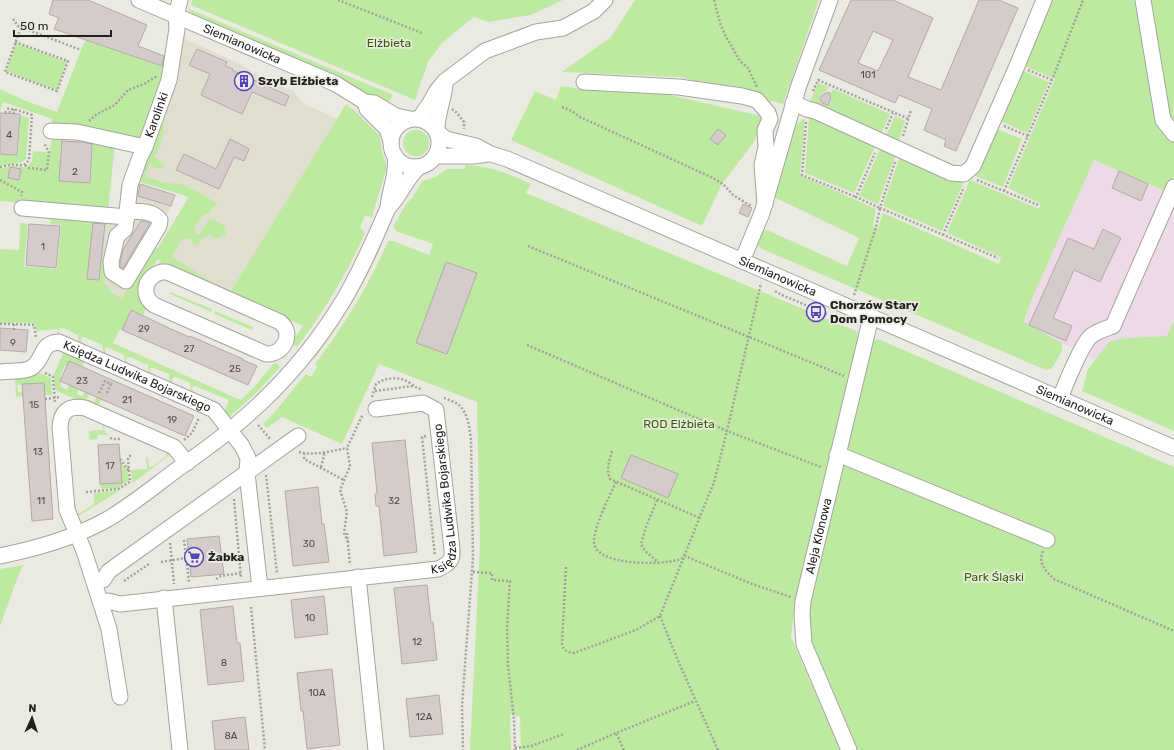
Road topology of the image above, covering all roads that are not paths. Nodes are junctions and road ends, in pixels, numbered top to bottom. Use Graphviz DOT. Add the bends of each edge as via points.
graph roads {
  1 [pos="139,0"];
  2 [pos="180,0"];
  3 [pos="605,0"];
  4 [pos="830,0"];
  5 [pos="1044,0"];
  6 [pos="1144,0"];
  7 [pos="176,16"];
  8 [pos="445,81"];
  9 [pos="584,82"];
  10 [pos="364,102"];
  11 [pos="793,103"];
  12 [pos="414,119"];
  13 [pos="437,132"];
  14 [pos="1174,134"];
  15 [pos="48,137"];
  16 [pos="391,141"];
  17 [pos="145,147"];
  18 [pos="491,154"];
  19 [pos="395,156"];
  20 [pos="436,156"];
  21 [pos="419,167"];
  22 [pos="1174,187"];
  23 [pos="759,206"];
  24 [pos="22,208"];
  25 [pos="388,208"];
  26 [pos="742,261"];
  27 [pos="871,317"];
  28 [pos="284,346"];
  29 [pos="300,361"];
  30 [pos="0,372"];
  31 [pos="1060,399"];
  32 [pos="370,406"];
  33 [pos="230,430"];
  34 [pos="298,436"];
  35 [pos="1174,448"];
  36 [pos="837,455"];
  37 [pos="187,463"];
  38 [pos="247,472"];
  39 [pos="76,534"];
  40 [pos="1047,540"];
  41 [pos="0,555"];
  42 [pos="354,573"];
  43 [pos="103,580"];
  44 [pos="260,588"];
  45 [pos="169,593"];
  46 [pos="108,601"];
  47 [pos="120,697"];
  48 [pos="180,750"];
  49 [pos="376,750"];
  50 [pos="849,750"];
  1 -- 7 [label="street, Siemianowicka"];
  2 -- 7 [label="street, Karolinki"];
  3 -- 8 [label="street" via="594,11 563,28 536,32 485,51"];
  4 -- 11 [label="street"];
  5 -- 11 [label="street" via="973,166 964,174 951,173"];
  6 -- 14 [label="street" via="1163,120"];
  7 -- 10 [label="street, Siemianowicka" via="336,84"];
  7 -- 17 [label="street, Karolinki" via="177,29 169,80"];
  8 -- 12 [label="street"];
  8 -- 13 [label="street"];
  9 -- 23 [label="street" via="691,89 757,100 770,119 765,130 766,147"];
  10 -- 12 [label="street, Siemianowicka" via="374,103 397,117"];
  10 -- 16 [label="street, Siemianowicka" via="366,109 387,129"];
  11 -- 23 [label="street"];
  12 -- 13 [label="street" via="428,122"];
  12 -- 16 [label="street" via="401,123 395,129"];
  13 -- 18 [label="street, Siemianowicka" via="446,139 476,146"];
  13 -- 20 [label="street" via="440,144"];
  15 -- 17 [label="street" via="77,132"];
  16 -- 19 [label="street"];
  17 -- 24 [label="street, Karolinki" via="130,185 127,214"];
  18 -- 20 [label="street, Siemianowicka"];
  18 -- 26 [label="street, Siemianowicka"];
  19 -- 21 [label="street" via="405,165"];
  19 -- 25 [label="street" via="396,168 388,196"];
  20 -- 21 [label="street" via="429,163"];
  21 -- 25 [label="street"];
  22 -- 31 [label="street" via="1113,326 1100,330 1083,346"];
  23 -- 26 [label="street"];
  25 -- 29 [label="street" via="344,300"];
  26 -- 27 [label="street, Siemianowicka"];
  27 -- 31 [label="street, Siemianowicka"];
  27 -- 36 [label="street, Aleja Klonowa"];
  28 -- 28 [label="street" via="287,333 280,322 168,272 154,275 146,284 147,298 154,305 266,354 276,353"];
  28 -- 29 [label="street"];
  29 -- 33 [label="street" via="261,403"];
  30 -- 33 [label="street, Księdza Ludwika Bojarskiego" via="28,370 36,365 46,347 53,343 62,343 214,410"];
  31 -- 35 [label="street, Siemianowicka"];
  32 -- 42 [label="street, Księdza Ludwika Bojarskiego" via="423,403 436,410 452,556 448,564 438,569"];
  33 -- 37 [label="street"];
  33 -- 38 [label="street, Księdza Ludwika Bojarskiego" via="248,458"];
  34 -- 38 [label="street"];
  36 -- 40 [label="street"];
  36 -- 50 [label="street, Aleja Klonowa" via="802,601 802,614 804,644"];
  37 -- 39 [label="street" via="108,519"];
  37 -- 39 [label="street" via="171,446 85,408 75,407 66,411 60,427 67,510"];
  38 -- 43 [label="street" via="109,571"];
  38 -- 44 [label="street, Księdza Ludwika Bojarskiego"];
  39 -- 41 [label="street" via="40,547"];
  39 -- 47 [label="street" via="109,629"];
  42 -- 44 [label="street, Księdza Ludwika Bojarskiego"];
  42 -- 49 [label="street"];
  44 -- 45 [label="street, Księdza Ludwika Bojarskiego"];
  45 -- 46 [label="street, Księdza Ludwika Bojarskiego" via="120,604"];
  45 -- 48 [label="street"];
}
